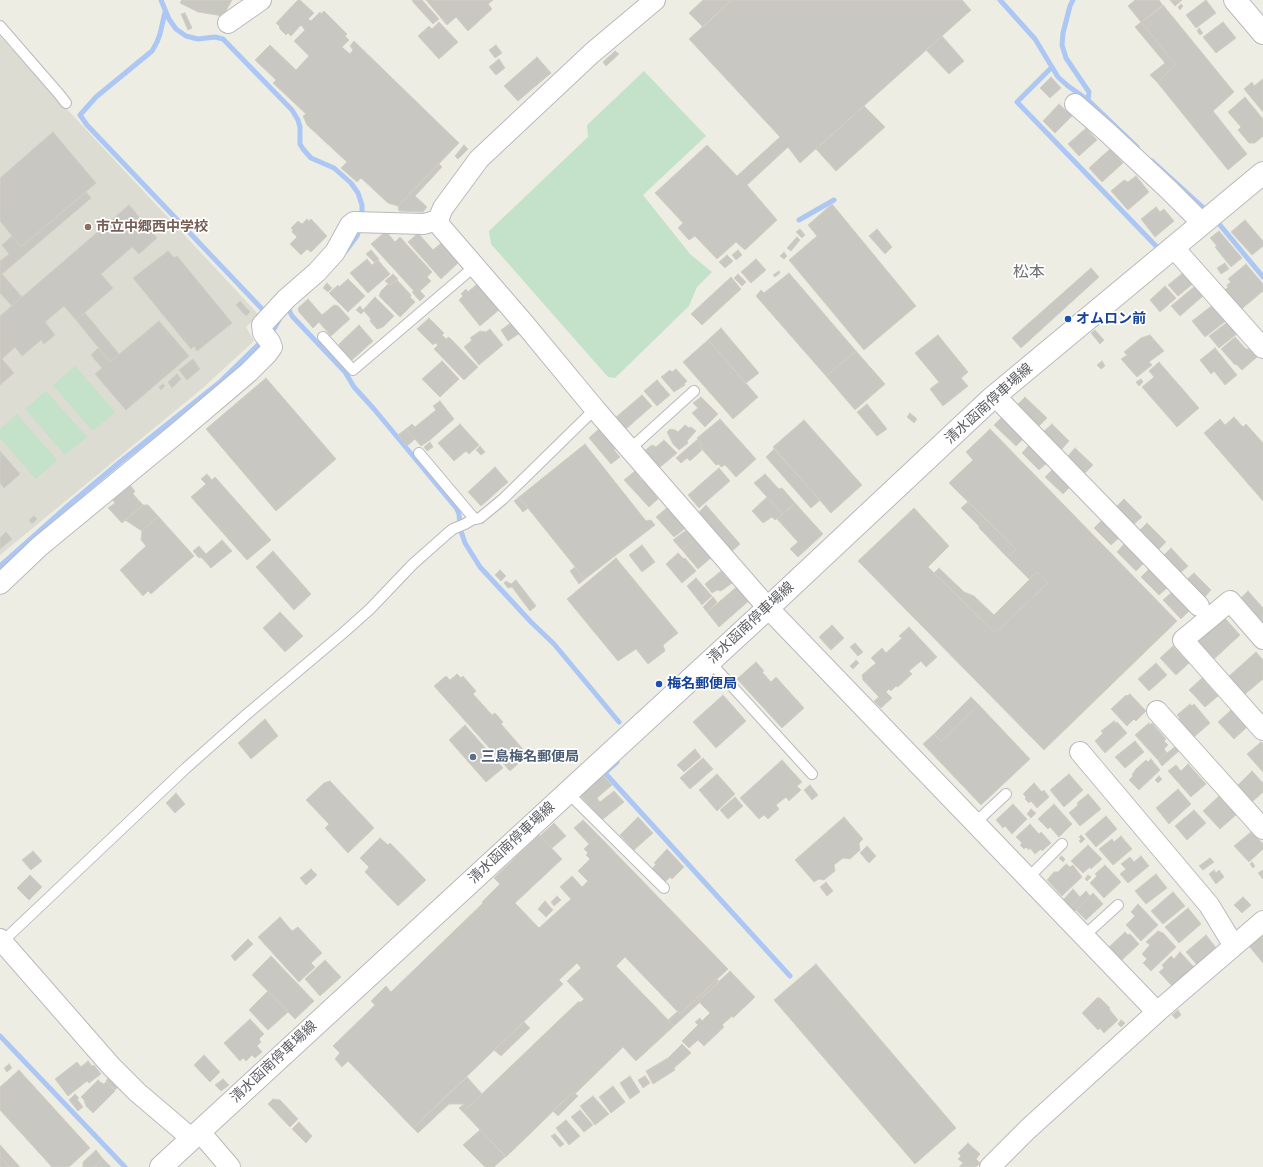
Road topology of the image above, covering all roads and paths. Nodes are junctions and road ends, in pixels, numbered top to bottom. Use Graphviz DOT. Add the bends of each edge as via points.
graph roads {
  1 [pos="261,0"];
  2 [pos="655,0"];
  3 [pos="1236,0"];
  4 [pos="228,23"];
  5 [pos="0,26"];
  6 [pos="1263,33"];
  7 [pos="66,103"];
  8 [pos="1075,104"];
  9 [pos="1263,173"];
  10 [pos="438,220"];
  11 [pos="1202,223"];
  12 [pos="1173,247"];
  13 [pos="475,266"];
  14 [pos="323,337"];
  15 [pos="1263,348"];
  16 [pos="694,391"];
  17 [pos="995,396"];
  18 [pos="595,409"];
  19 [pos="630,448"];
  20 [pos="419,453"];
  21 [pos="474,518"];
  22 [pos="0,584"];
  23 [pos="1199,606"];
  24 [pos="768,608"];
  25 [pos="1263,639"];
  26 [pos="709,661"];
  27 [pos="1157,711"];
  28 [pos="1261,724"];
  29 [pos="1080,752"];
  30 [pos="812,774"];
  31 [pos="567,792"];
  32 [pos="1006,794"];
  33 [pos="975,823"];
  34 [pos="1263,829"];
  35 [pos="1062,844"];
  36 [pos="1028,878"];
  37 [pos="664,888"];
  38 [pos="1118,905"];
  39 [pos="1263,921"];
  40 [pos="1084,936"];
  41 [pos="1,940"];
  42 [pos="1234,946"];
  43 [pos="1158,1012"];
  44 [pos="195,1135"];
  45 [pos="161,1167"];
  46 [pos="230,1167"];
  47 [pos="990,1167"];
  1 -- 4 [label="street"];
  2 -- 10 [label="street" via="592,53 479,158 443,208"];
  3 -- 6 [label="main road"];
  5 -- 7 [label="lane"];
  8 -- 11 [label="street"];
  9 -- 11 [label="main road, 清水函南停車場線"];
  10 -- 13 [label="street" via="441,227"];
  10 -- 22 [label="street" via="424,224 364,222 350,225 335,252 262,325 272,347 267,354 176,434 40,546"];
  11 -- 12 [label="main road, 清水函南停車場線"];
  12 -- 15 [label="street"];
  12 -- 17 [label="main road, 清水函南停車場線"];
  13 -- 14 [label="lane" via="353,370"];
  13 -- 18 [label="street"];
  16 -- 19 [label="lane"];
  17 -- 23 [label="street"];
  17 -- 24 [label="main road, 清水函南停車場線"];
  18 -- 19 [label="street"];
  18 -- 21 [label="lane" via="503,499 480,518"];
  19 -- 24 [label="street"];
  20 -- 21 [label="lane"];
  21 -- 41 [label="lane" via="453,529 413,564 370,609 186,768"];
  24 -- 26 [label="main road, 清水函南停車場線"];
  24 -- 33 [label="street"];
  25 -- 28 [label="street" via="1230,602 1183,640"];
  26 -- 30 [label="lane"];
  26 -- 31 [label="main road, 清水函南停車場線"];
  27 -- 34 [label="street"];
  29 -- 42 [label="street" via="1209,905"];
  31 -- 37 [label="lane"];
  31 -- 44 [label="main road, 清水函南停車場線"];
  32 -- 33 [label="lane"];
  33 -- 36 [label="street"];
  35 -- 36 [label="lane"];
  36 -- 40 [label="street"];
  38 -- 40 [label="lane"];
  39 -- 42 [label="street"];
  40 -- 43 [label="street"];
  41 -- 44 [label="street" via="110,1066 137,1092"];
  42 -- 43 [label="street"];
  43 -- 47 [label="street" via="1028,1129"];
  44 -- 45 [label="main road, 清水函南停車場線"];
  44 -- 46 [label="street"];
}
